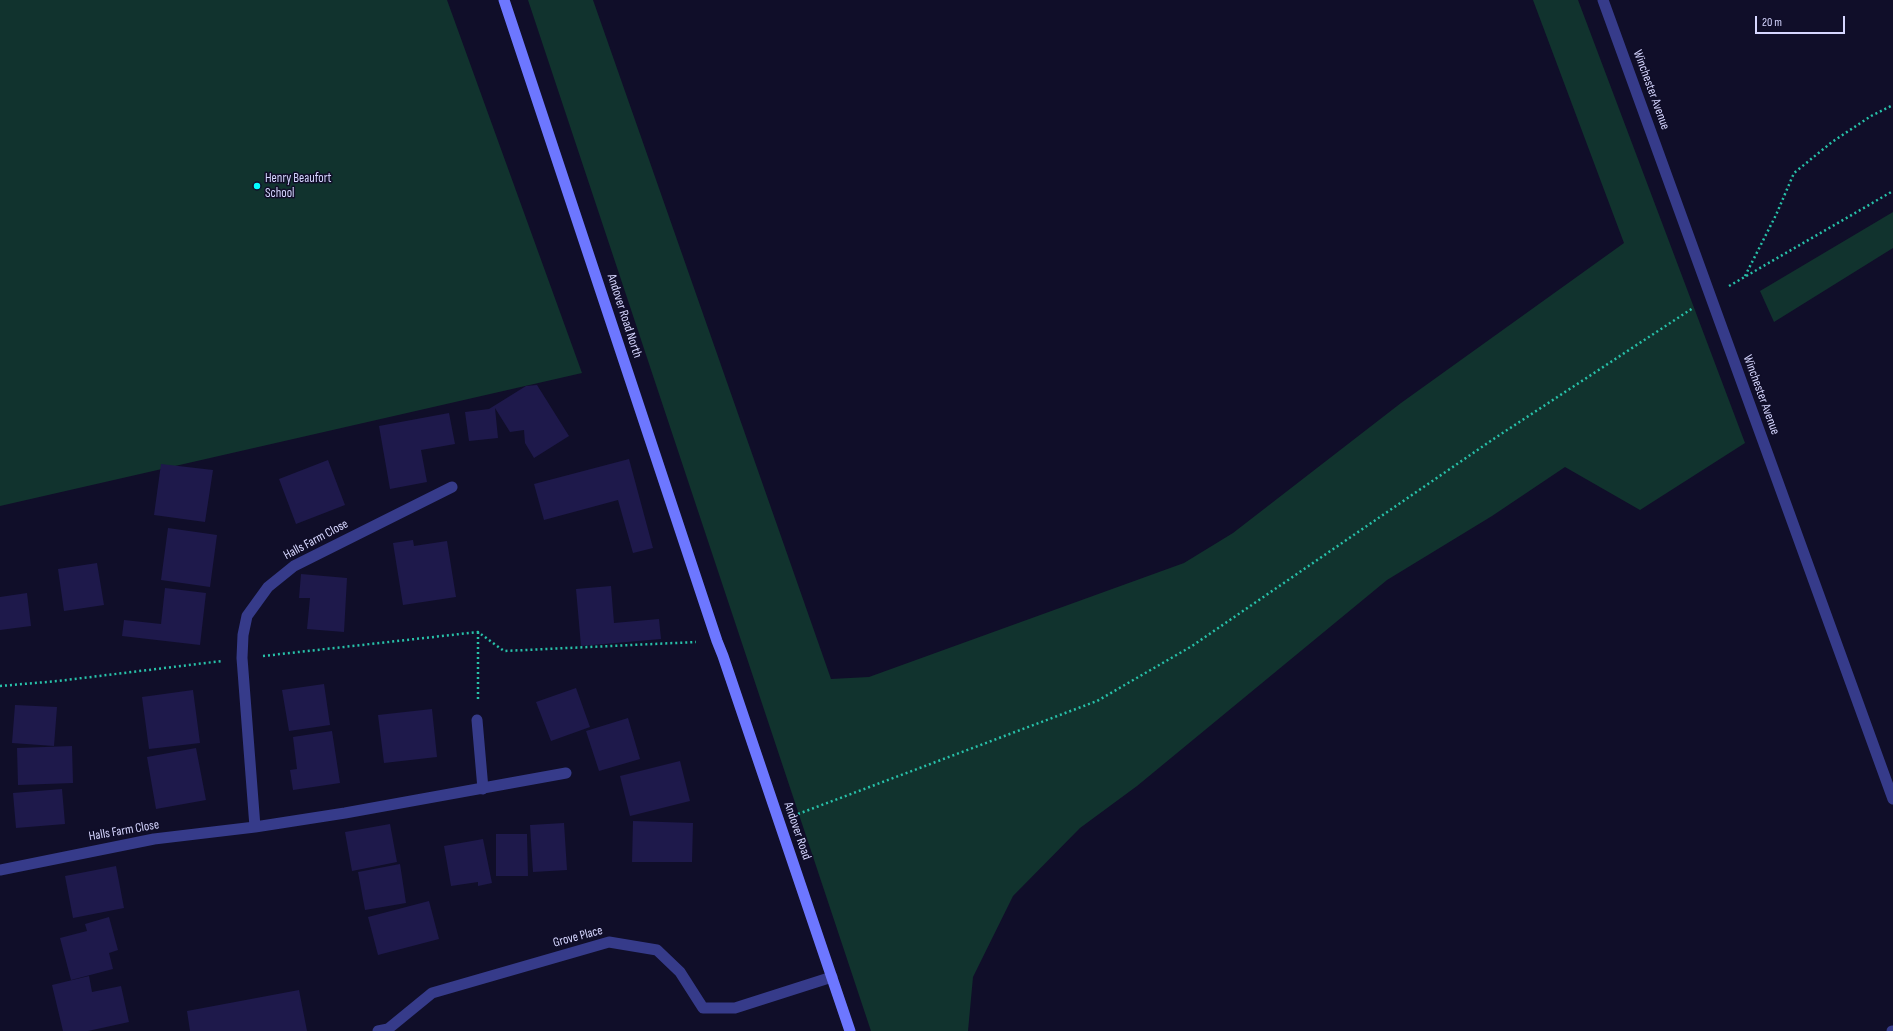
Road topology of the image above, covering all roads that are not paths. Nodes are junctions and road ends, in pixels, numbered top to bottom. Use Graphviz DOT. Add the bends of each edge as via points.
graph roads {
  1 [pos="504,0"];
  2 [pos="1603,0"];
  3 [pos="452,487"];
  4 [pos="717,641"];
  5 [pos="477,720"];
  6 [pos="566,773"];
  7 [pos="483,789"];
  8 [pos="1893,799"];
  9 [pos="255,828"];
  10 [pos="0,870"];
  11 [pos="832,977"];
  12 [pos="385,1030"];
  13 [pos="850,1031"];
  1 -- 4 [label="main road, Andover Road North"];
  2 -- 8 [label="street, Winchester Avenue"];
  3 -- 9 [label="street, Halls Farm Close" via="294,566 268,587 247,616 242,658"];
  4 -- 11 [label="main road, Andover Road"];
  5 -- 7 [label="street"];
  6 -- 7 [label="street, Halls Farm Close"];
  7 -- 9 [label="street, Halls Farm Close"];
  9 -- 10 [label="street, Halls Farm Close" via="154,839"];
  11 -- 12 [label="street, Grove Place" via="735,1008 703,1008 680,972 657,950 609,942 432,993"];
  11 -- 13 [label="main road, Andover Road"];
}
